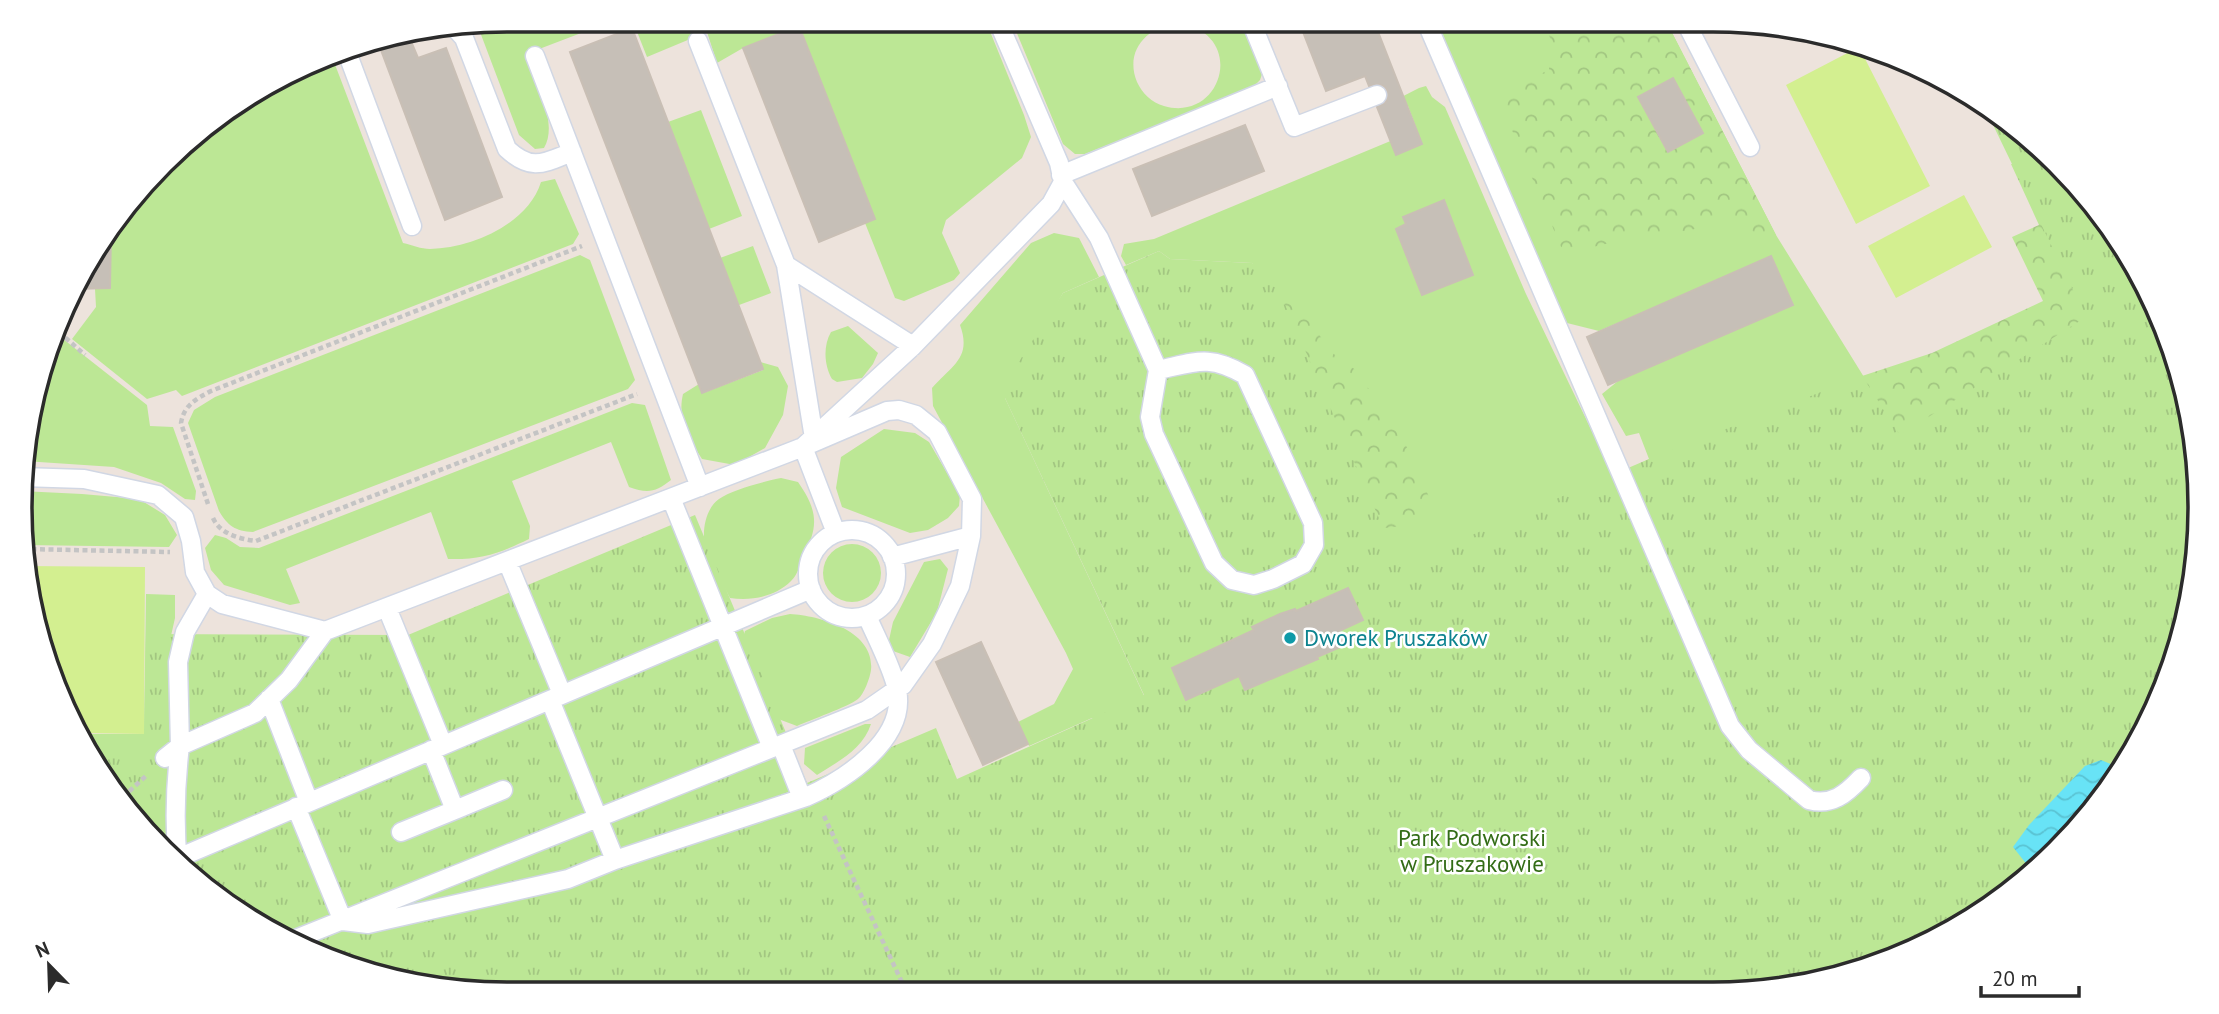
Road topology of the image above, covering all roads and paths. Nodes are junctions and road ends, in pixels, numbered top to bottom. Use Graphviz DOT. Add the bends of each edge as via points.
graph roads {
  1 [pos="1003,32"];
  2 [pos="1256,32"];
  3 [pos="1431,32"];
  4 [pos="1691,32"];
  5 [pos="461,34"];
  6 [pos="698,41"];
  7 [pos="535,56"];
  8 [pos="349,59"];
  9 [pos="1278,86"];
  10 [pos="1377,95"];
  11 [pos="1750,147"];
  12 [pos="572,152"];
  13 [pos="1062,178"];
  14 [pos="412,226"];
  15 [pos="605,238"];
  16 [pos="786,265"];
  17 [pos="64,336"];
  18 [pos="913,346"];
  19 [pos="85,355"];
  20 [pos="1158,370"];
  21 [pos="661,384"];
  22 [pos="809,442"];
  23 [pos="33,477"];
  24 [pos="700,487"];
  25 [pos="671,498"];
  26 [pos="836,533"];
  27 [pos="971,536"];
  28 [pos="34,549"];
  29 [pos="192,552"];
  30 [pos="892,557"];
  31 [pos="507,562"];
  32 [pos="811,589"];
  33 [pos="207,594"];
  34 [pos="387,608"];
  35 [pos="867,616"];
  36 [pos="724,626"];
  37 [pos="326,631"];
  38 [pos="897,689"];
  39 [pos="556,697"];
  40 [pos="269,699"];
  41 [pos="180,746"];
  42 [pos="777,746"];
  43 [pos="437,748"];
  44 [pos="165,758"];
  45 [pos="1861,778"];
  46 [pos="503,790"];
  47 [pos="128,793"];
  48 [pos="808,796"];
  49 [pos="303,804"];
  50 [pos="455,810"];
  51 [pos="599,818"];
  52 [pos="401,832"];
  53 [pos="177,848"];
  54 [pos="186,857"];
  55 [pos="615,860"];
  56 [pos="343,921"];
  57 [pos="303,936"];
  58 [pos="901,982"];
  1 -- 13 [label="lane"];
  2 -- 9 [label="lane"];
  3 -- 45 [label="lane" via="1730,726 1749,750 1809,800 1819,803 1846,794"];
  4 -- 11 [label="lane"];
  5 -- 12 [label="lane" via="507,149 519,161 539,165"];
  6 -- 16 [label="lane"];
  7 -- 12 [label="lane"];
  8 -- 14 [label="lane"];
  9 -- 10 [label="lane" via="1294,127"];
  9 -- 13 [label="lane"];
  12 -- 15 [label="lane"];
  13 -- 18 [label="lane" via="1051,204"];
  13 -- 20 [label="lane" via="1099,238"];
  15 -- 21 [label="lane"];
  15 -- 21 [label="path" via="191,401 181,423 210,509 217,526 241,539 256,541"];
  16 -- 18 [label="lane"];
  16 -- 22 [label="lane"];
  17 -- 19 [label="path"];
  18 -- 22 [label="lane"];
  20 -- 20 [label="lane" via="1150,417 1154,434 1214,563 1232,580 1254,585 1303,564 1314,545 1313,523 1245,375 1204,360"];
  21 -- 24 [label="lane"];
  22 -- 24 [label="lane"];
  22 -- 26 [label="lane"];
  22 -- 27 [label="lane" via="887,411 916,415 937,432 972,499"];
  23 -- 29 [label="lane" via="83,479 158,495 184,517"];
  24 -- 25 [label="lane"];
  25 -- 31 [label="lane"];
  25 -- 36 [label="lane"];
  26 -- 30 [label="lane" via="865,531 879,538"];
  26 -- 32 [label="lane" via="812,555 808,569"];
  27 -- 30 [label="lane"];
  27 -- 38 [label="lane" via="960,586 932,644"];
  28 -- 29 [label="path"];
  29 -- 33 [label="lane" via="195,572"];
  30 -- 35 [label="lane" via="896,582 891,596"];
  31 -- 34 [label="lane"];
  31 -- 39 [label="lane"];
  32 -- 35 [label="lane" via="823,607 836,615"];
  32 -- 36 [label="lane"];
  33 -- 37 [label="lane" via="222,604"];
  33 -- 41 [label="lane" via="185,632 178,662"];
  34 -- 37 [label="lane"];
  34 -- 43 [label="lane"];
  35 -- 38 [label="lane"];
  36 -- 39 [label="lane"];
  36 -- 42 [label="lane"];
  37 -- 40 [label="lane"];
  38 -- 42 [label="lane" via="867,710"];
  38 -- 48 [label="lane" via="898,706 888,734 860,766"];
  39 -- 43 [label="lane"];
  39 -- 51 [label="lane"];
  40 -- 41 [label="lane" via="255,713"];
  40 -- 49 [label="lane"];
  41 -- 44 [label="lane"];
  41 -- 53 [label="lane" via="174,791"];
  42 -- 48 [label="lane"];
  42 -- 51 [label="lane"];
  43 -- 49 [label="lane"];
  43 -- 50 [label="lane"];
  44 -- 47 [label="path"];
  46 -- 50 [label="lane"];
  48 -- 55 [label="lane"];
  48 -- 58 [label="path"];
  49 -- 54 [label="lane"];
  49 -- 56 [label="lane"];
  50 -- 52 [label="lane"];
  51 -- 55 [label="lane"];
  51 -- 56 [label="lane"];
  55 -- 56 [label="lane" via="568,879 368,924"];
  56 -- 57 [label="lane"];
}
